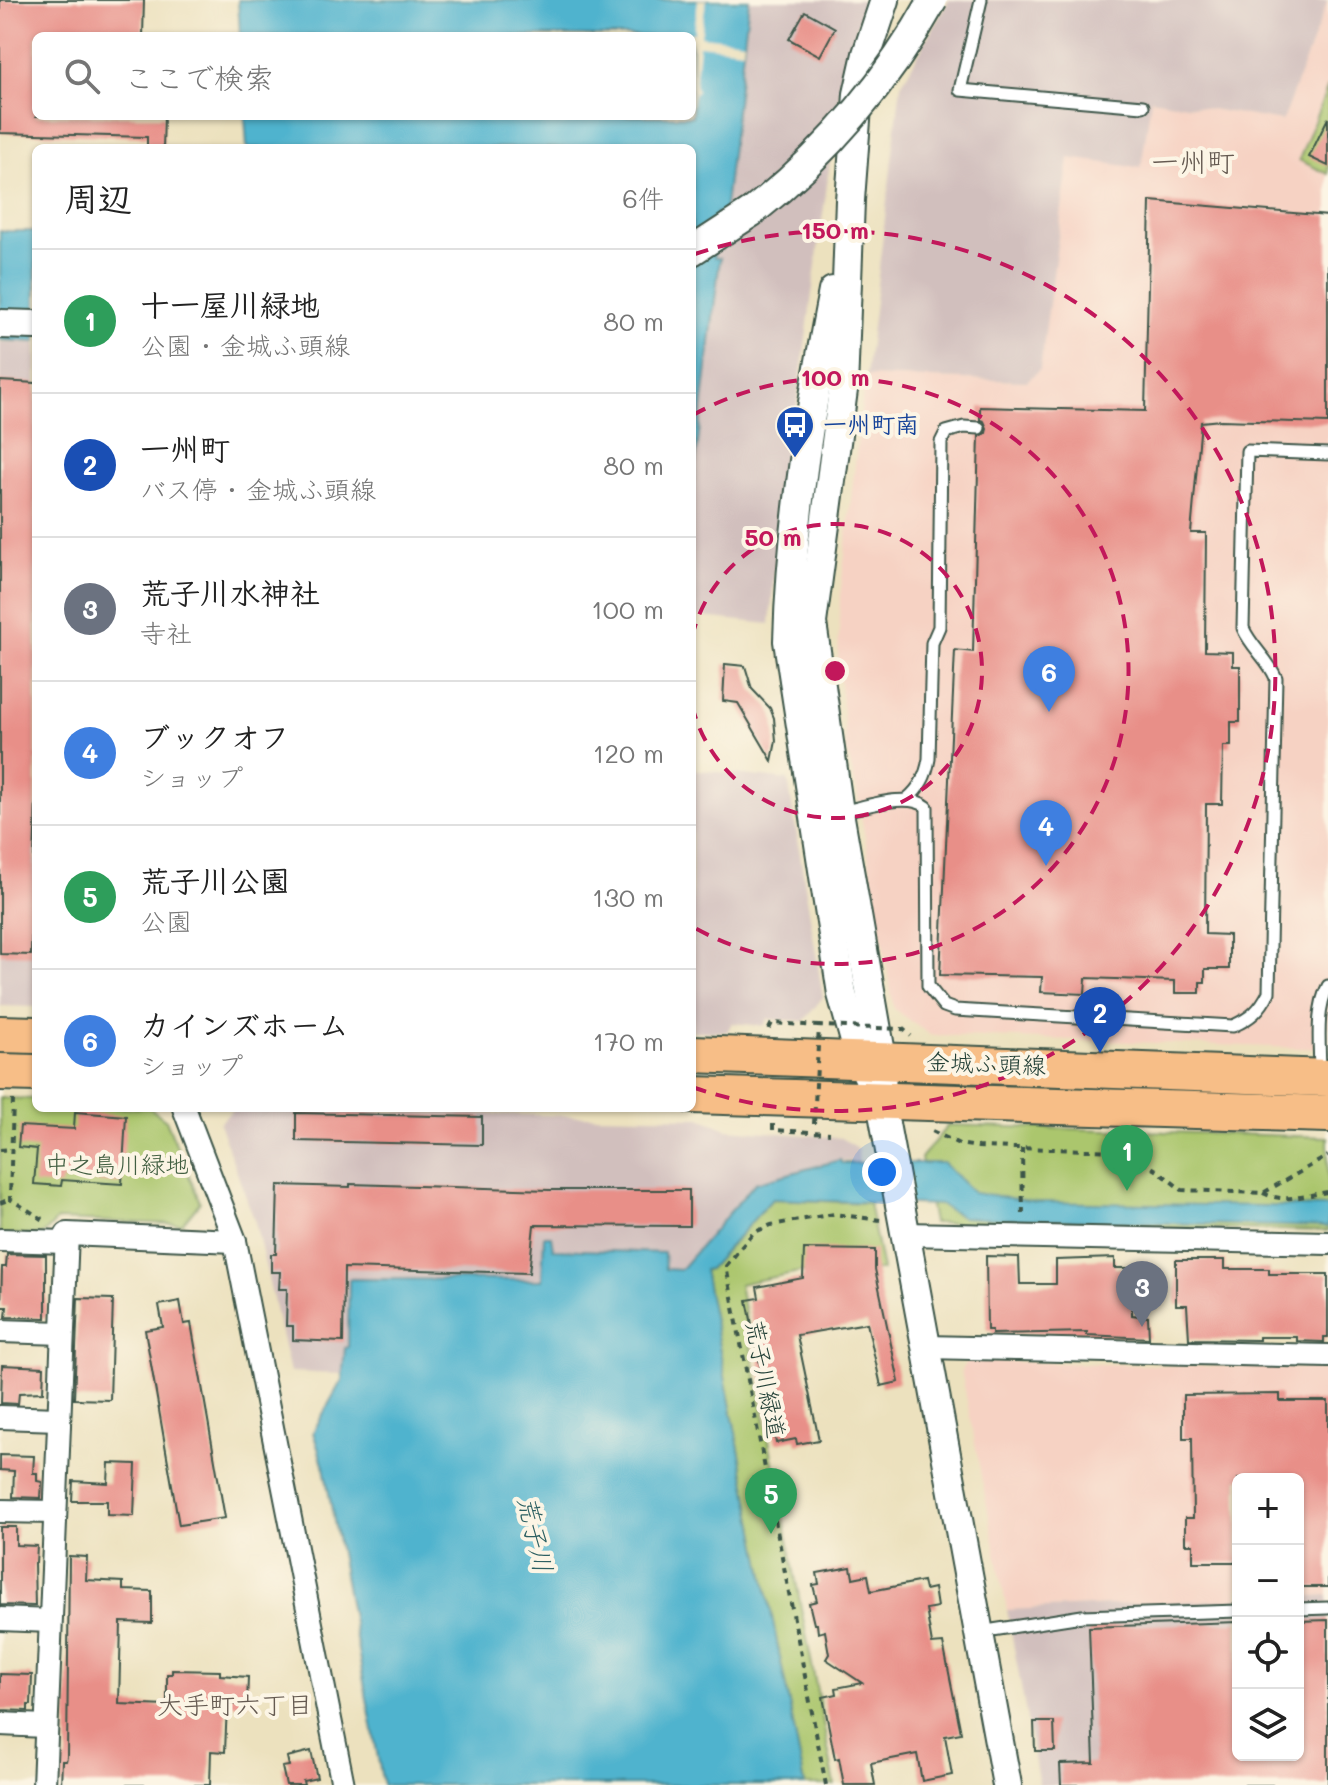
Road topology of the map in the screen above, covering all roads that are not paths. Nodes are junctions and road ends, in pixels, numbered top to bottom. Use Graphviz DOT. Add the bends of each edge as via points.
graph roads {
  1 [pos="885,0"];
  2 [pos="933,0"];
  3 [pos="981,0"];
  4 [pos="1143,106"];
  5 [pos="696,249"];
  6 [pos="0,324"];
  7 [pos="32,325"];
  8 [pos="979,428"];
  9 [pos="1328,454"];
  10 [pos="907,799"];
  11 [pos="828,814"];
  12 [pos="1328,986"];
  13 [pos="0,1034"];
  14 [pos="32,1035"];
  15 [pos="696,1054"];
  16 [pos="871,1059"];
  17 [pos="1324,1078"];
  18 [pos="696,1095"];
  19 [pos="881,1102"];
  20 [pos="186,1112"];
  21 [pos="1328,1114"];
  22 [pos="903,1222"];
  23 [pos="66,1238"];
  24 [pos="0,1240"];
  25 [pos="235,1241"];
  26 [pos="1328,1243"];
  27 [pos="0,1331"];
  28 [pos="62,1333"];
  29 [pos="926,1347"];
  30 [pos="1328,1356"];
  31 [pos="0,1417"];
  32 [pos="58,1419"];
  33 [pos="0,1511"];
  34 [pos="54,1512"];
  35 [pos="1328,1608"];
  36 [pos="1304,1609"];
  37 [pos="1232,1611"];
  38 [pos="0,1619"];
  39 [pos="50,1621"];
  40 [pos="979,1632"];
  41 [pos="0,1724"];
  42 [pos="45,1726"];
  43 [pos="44,1785"];
  44 [pos="343,1785"];
  45 [pos="1007,1785"];
  1 -- 11 [label="street" via="858,94 843,390 812,623"];
  2 -- 5 [label="street, bridge" via="884,80 832,141 772,197"];
  3 -- 4 [label="lane" via="960,90"];
  6 -- 7 [label="street"];
  8 -- 10 [label="lane" via="946,432 941,442 939,627 932,643 929,759 926,776"];
  9 -- 10 [label="lane" via="1247,451 1243,628 1276,678 1269,992 1250,1018 1233,1026 944,1006 928,986 927,807"];
  10 -- 11 [label="lane"];
  11 -- 16 [label="street" via="842,994"];
  12 -- 17 [label="lane" via="1320,1027"];
  13 -- 14 [label="main road"];
  15 -- 16 [label="main road, 金城ふ頭線"];
  16 -- 17 [label="main road, 金城ふ頭線"];
  16 -- 19 [label="street"];
  18 -- 19 [label="main road, 金城ふ頭線"];
  19 -- 21 [label="main road, 金城ふ頭線"];
  19 -- 22 [label="street"];
  20 -- 25 [label="street"];
  22 -- 26 [label="street"];
  22 -- 29 [label="street"];
  23 -- 24 [label="street"];
  23 -- 25 [label="street"];
  23 -- 28 [label="street"];
  25 -- 44 [label="street"];
  27 -- 28 [label="street"];
  28 -- 32 [label="street"];
  29 -- 30 [label="street"];
  29 -- 40 [label="street"];
  31 -- 32 [label="street"];
  32 -- 34 [label="street"];
  33 -- 34 [label="street"];
  34 -- 39 [label="street"];
  35 -- 36 [label="lane"];
  37 -- 40 [label="lane" via="1082,1616"];
  38 -- 39 [label="street"];
  39 -- 42 [label="street"];
  40 -- 45 [label="street"];
  41 -- 42 [label="street"];
  42 -- 43 [label="street"];
}
